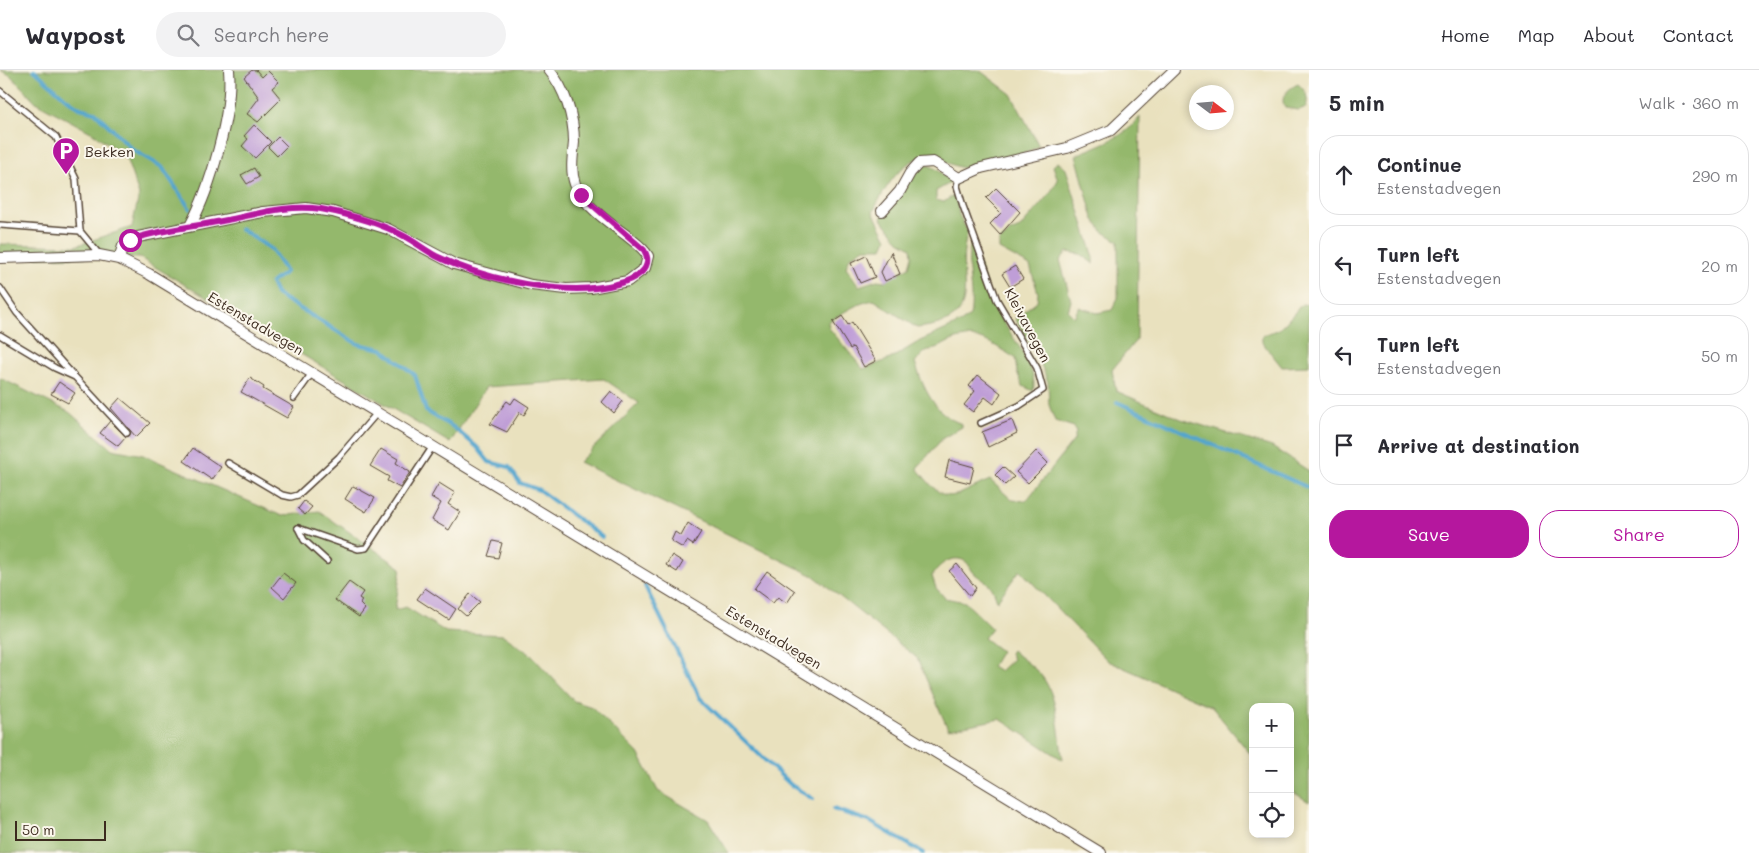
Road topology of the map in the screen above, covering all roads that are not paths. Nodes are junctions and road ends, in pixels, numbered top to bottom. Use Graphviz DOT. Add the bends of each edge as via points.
graph roads {
  1 [pos="228,70"];
  2 [pos="549,70"];
  3 [pos="1174,70"];
  4 [pos="0,91"];
  5 [pos="959,178"];
  6 [pos="882,211"];
  7 [pos="0,225"];
  8 [pos="190,226"];
  9 [pos="80,231"];
  10 [pos="99,255"];
  11 [pos="0,258"];
  12 [pos="119,259"];
  13 [pos="0,288"];
  14 [pos="0,335"];
  15 [pos="312,373"];
  16 [pos="75,377"];
  17 [pos="294,398"];
  18 [pos="378,412"];
  19 [pos="981,423"];
  20 [pos="127,433"];
  21 [pos="433,446"];
  22 [pos="228,463"];
  23 [pos="326,562"];
  24 [pos="1101,853"];
  1 -- 8 [label="street" via="228,96 218,148 203,199"];
  2 -- 8 [label="street" via="562,92 574,131 572,173 575,184 593,207 648,256 645,268 628,281 578,289 531,285 454,264 388,229 320,209 286,209"];
  3 -- 5 [label="street" via="1111,130 1067,148 981,168"];
  4 -- 9 [label="lane" via="56,137 76,179"];
  5 -- 6 [label="street" via="933,162 920,162"];
  5 -- 19 [label="lane, Kleivavegen" via="957,186 963,206 997,300 1037,368 1043,390 1019,406"];
  7 -- 9 [label="lane"];
  8 -- 12 [label="street" via="130,240 123,246"];
  9 -- 10 [label="lane"];
  10 -- 11 [label="street, Estenstadvegen"];
  10 -- 12 [label="street, Estenstadvegen"];
  12 -- 15 [label="street, Estenstadvegen"];
  13 -- 16 [label="lane"];
  14 -- 16 [label="lane" via="46,364"];
  15 -- 17 [label="lane"];
  15 -- 18 [label="street, Estenstadvegen"];
  16 -- 20 [label="lane"];
  18 -- 21 [label="street, Estenstadvegen"];
  18 -- 22 [label="lane" via="339,458 298,495 282,495"];
  21 -- 23 [label="lane" via="366,548 358,550 298,528 304,540"];
  21 -- 24 [label="street, Estenstadvegen"];
}
